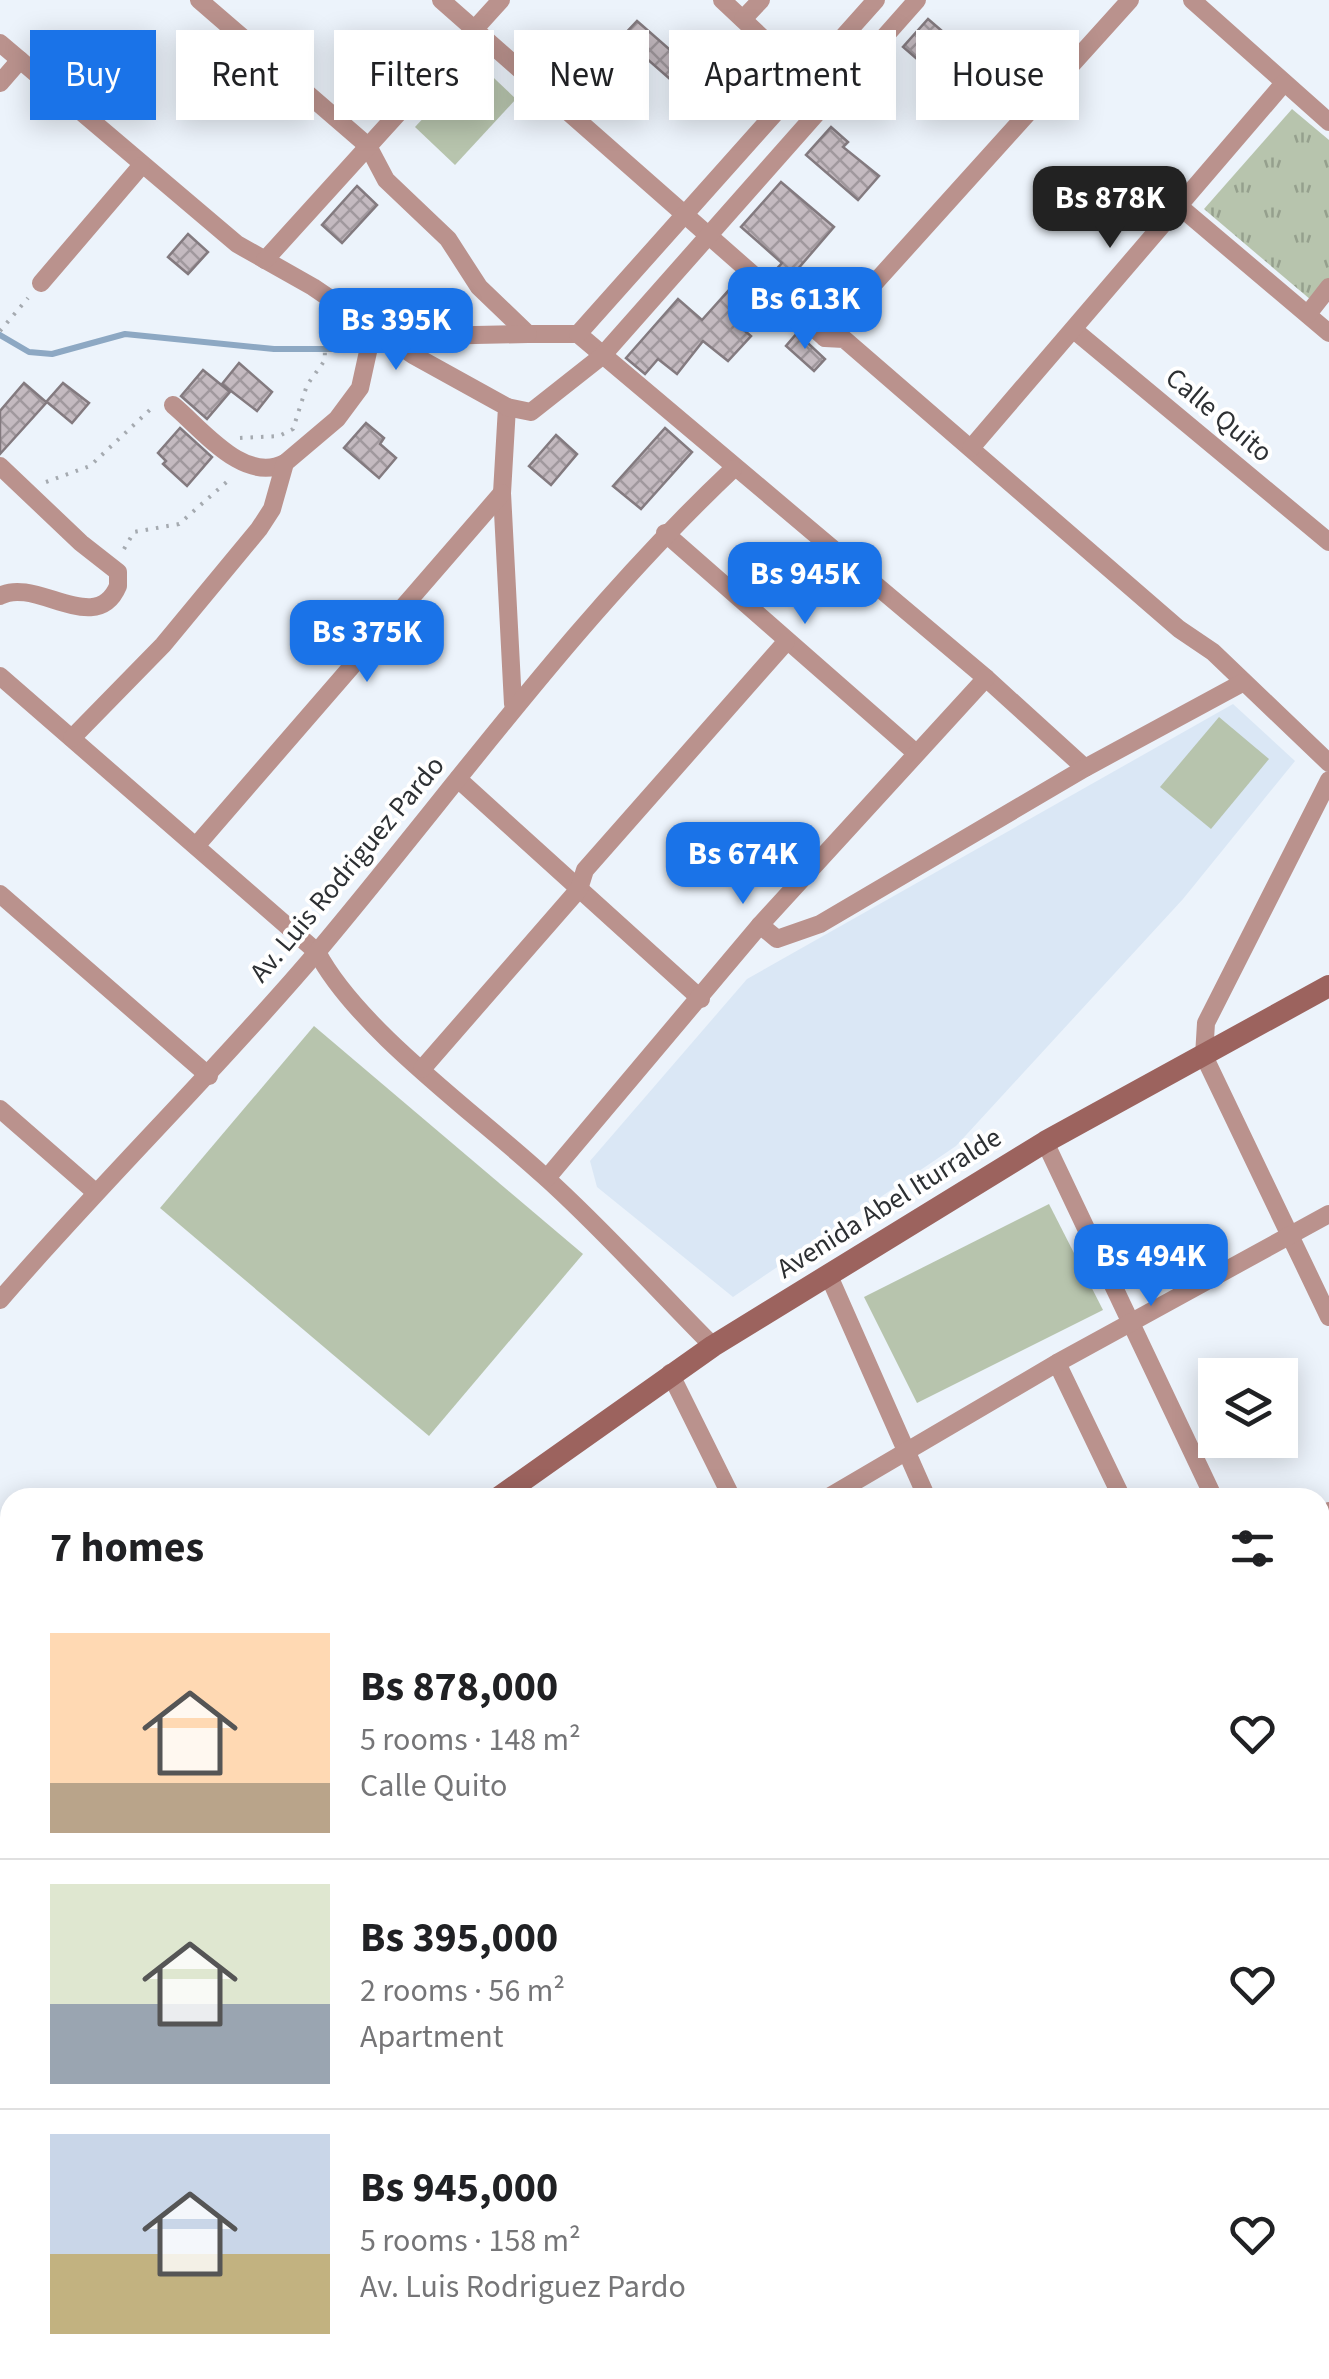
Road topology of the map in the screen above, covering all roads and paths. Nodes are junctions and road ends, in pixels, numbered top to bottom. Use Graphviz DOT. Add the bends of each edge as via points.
graph roads {
  1 [pos="199,0"];
  2 [pos="441,0"];
  3 [pos="501,0"];
  4 [pos="722,0"];
  5 [pos="761,0"];
  6 [pos="876,0"];
  7 [pos="917,0"];
  8 [pos="1130,0"];
  9 [pos="1192,0"];
  10 [pos="743,18"];
  11 [pos="474,30"];
  12 [pos="755,30"];
  13 [pos="848,30"];
  14 [pos="0,44"];
  15 [pos="494,48"];
  16 [pos="20,60"];
  17 [pos="0,83"];
  18 [pos="1284,84"];
  19 [pos="392,120"];
  20 [pos="767,120"];
  21 [pos="1329,122"];
  22 [pos="368,146"];
  23 [pos="141,166"];
  24 [pos="1179,206"];
  25 [pos="682,217"];
  26 [pos="709,236"];
  27 [pos="265,260"];
  28 [pos="42,283"];
  29 [pos="1329,286"];
  30 [pos="1308,314"];
  31 [pos="373,329"];
  32 [pos="1074,330"];
  33 [pos="0,331"];
  34 [pos="1329,332"];
  35 [pos="528,334"];
  36 [pos="578,334"];
  37 [pos="324,336"];
  38 [pos="825,338"];
  39 [pos="602,356"];
  40 [pos="174,405"];
  41 [pos="507,407"];
  42 [pos="230,434"];
  43 [pos="971,448"];
  44 [pos="285,463"];
  45 [pos="0,466"];
  46 [pos="252,468"];
  47 [pos="732,469"];
  48 [pos="20,483"];
  49 [pos="502,493"];
  50 [pos="665,533"];
  51 [pos="1329,542"];
  52 [pos="104,561"];
  53 [pos="0,596"];
  54 [pos="786,642"];
  55 [pos="0,676"];
  56 [pos="986,678"];
  57 [pos="1242,683"];
  58 [pos="513,704"];
  59 [pos="72,738"];
  60 [pos="916,753"];
  61 [pos="1329,762"];
  62 [pos="1085,768"];
  63 [pos="458,779"];
  64 [pos="1329,780"];
  65 [pos="196,846"];
  66 [pos="579,890"];
  67 [pos="0,894"];
  68 [pos="760,924"];
  69 [pos="316,952"];
  70 [pos="1329,986"];
  71 [pos="701,1000"];
  72 [pos="1204,1056"];
  73 [pos="422,1069"];
  74 [pos="209,1076"];
  75 [pos="0,1109"];
  76 [pos="1044,1142"];
  77 [pos="547,1178"];
  78 [pos="94,1191"];
  79 [pos="1329,1214"];
  80 [pos="1293,1234"];
  81 [pos="829,1276"];
  82 [pos="0,1300"];
  83 [pos="1329,1317"];
  84 [pos="1132,1325"];
  85 [pos="713,1346"];
  86 [pos="1057,1363"];
  87 [pos="670,1373"];
  88 [pos="906,1454"];
  89 [pos="515,1488"];
  90 [pos="727,1488"];
  91 [pos="845,1488"];
  92 [pos="923,1488"];
  93 [pos="1117,1488"];
  94 [pos="1209,1488"];
  1 -- 22 [label="street"];
  2 -- 11 [label="street"];
  3 -- 11 [label="street"];
  4 -- 10 [label="street"];
  5 -- 10 [label="street"];
  6 -- 13 [label="street"];
  7 -- 26 [label="street"];
  8 -- 38 [label="street"];
  9 -- 18 [label="street"];
  10 -- 12 [label="street"];
  14 -- 16 [label="street"];
  15 -- 25 [label="street"];
  16 -- 17 [label="street"];
  16 -- 23 [label="street"];
  18 -- 21 [label="street"];
  18 -- 24 [label="street"];
  19 -- 22 [label="street"];
  20 -- 25 [label="street"];
  22 -- 27 [label="street"];
  22 -- 35 [label="street" via="386,180 448,239 480,287"];
  23 -- 27 [label="street"];
  23 -- 28 [label="street"];
  24 -- 30 [label="street"];
  24 -- 32 [label="street"];
  25 -- 26 [label="street"];
  25 -- 36 [label="street"];
  26 -- 38 [label="street"];
  26 -- 39 [label="street"];
  27 -- 31 [label="street"];
  28 -- 33 [label="path"];
  29 -- 30 [label="street"];
  30 -- 34 [label="street"];
  31 -- 35 [label="street" via="428,336"];
  31 -- 41 [label="street"];
  31 -- 44 [label="street" via="350,405"];
  32 -- 43 [label="street"];
  32 -- 51 [label="street, Calle Quito"];
  35 -- 36 [label="street"];
  36 -- 39 [label="street"];
  37 -- 42 [label="path" via="324,360 307,384 294,429 262,438"];
  38 -- 43 [label="street" via="844,339"];
  39 -- 41 [label="street" via="531,412"];
  39 -- 47 [label="street"];
  40 -- 46 [label="street"];
  40 -- 48 [label="path" via="152,406 90,466 52,481"];
  41 -- 49 [label="street"];
  43 -- 57 [label="street"];
  44 -- 46 [label="street"];
  44 -- 59 [label="street" via="272,510 241,552 163,646"];
  45 -- 48 [label="street"];
  46 -- 52 [label="path" via="215,490 189,518 134,532 126,548"];
  47 -- 50 [label="street, Av. Luis Rodriguez Pardo"];
  47 -- 56 [label="street"];
  48 -- 52 [label="street"];
  49 -- 58 [label="street"];
  49 -- 65 [label="street"];
  50 -- 54 [label="street"];
  50 -- 58 [label="street, Av. Luis Rodriguez Pardo"];
  52 -- 53 [label="street" via="118,572 118,586 102,604 63,604 16,590"];
  54 -- 60 [label="street"];
  54 -- 66 [label="street" via="585,870"];
  55 -- 59 [label="street"];
  56 -- 60 [label="street"];
  56 -- 62 [label="street"];
  57 -- 61 [label="street"];
  57 -- 62 [label="street"];
  58 -- 63 [label="street, Av. Luis Rodriguez Pardo"];
  59 -- 65 [label="street"];
  60 -- 68 [label="street"];
  62 -- 68 [label="street" via="820,924 778,939"];
  63 -- 66 [label="street"];
  63 -- 69 [label="street, Av. Luis Rodriguez Pardo"];
  64 -- 72 [label="street" via="1206,1023"];
  65 -- 69 [label="street"];
  66 -- 71 [label="street"];
  66 -- 73 [label="street"];
  67 -- 74 [label="street"];
  68 -- 71 [label="street"];
  69 -- 73 [label="street" via="331,980"];
  69 -- 74 [label="street, Av. Luis Rodriguez Pardo"];
  70 -- 72 [label="street, Avenida Abel Iturralde"];
  71 -- 77 [label="street"];
  72 -- 76 [label="street, Avenida Abel Iturralde"];
  72 -- 80 [label="street"];
  73 -- 77 [label="street"];
  74 -- 78 [label="street, Av. Luis Rodriguez Pardo"];
  75 -- 78 [label="street"];
  76 -- 81 [label="street, Avenida Abel Iturralde"];
  76 -- 84 [label="street"];
  77 -- 85 [label="street"];
  78 -- 82 [label="street, Av. Luis Rodriguez Pardo"];
  79 -- 80 [label="street"];
  80 -- 83 [label="street"];
  80 -- 84 [label="street"];
  81 -- 85 [label="street, Avenida Abel Iturralde"];
  81 -- 88 [label="street"];
  84 -- 86 [label="street"];
  84 -- 94 [label="street"];
  85 -- 87 [label="street, Avenida Abel Iturralde"];
  86 -- 88 [label="street"];
  86 -- 93 [label="street"];
  87 -- 89 [label="street, Avenida Abel Iturralde"];
  87 -- 90 [label="street"];
  88 -- 91 [label="street"];
  88 -- 92 [label="street"];
}
